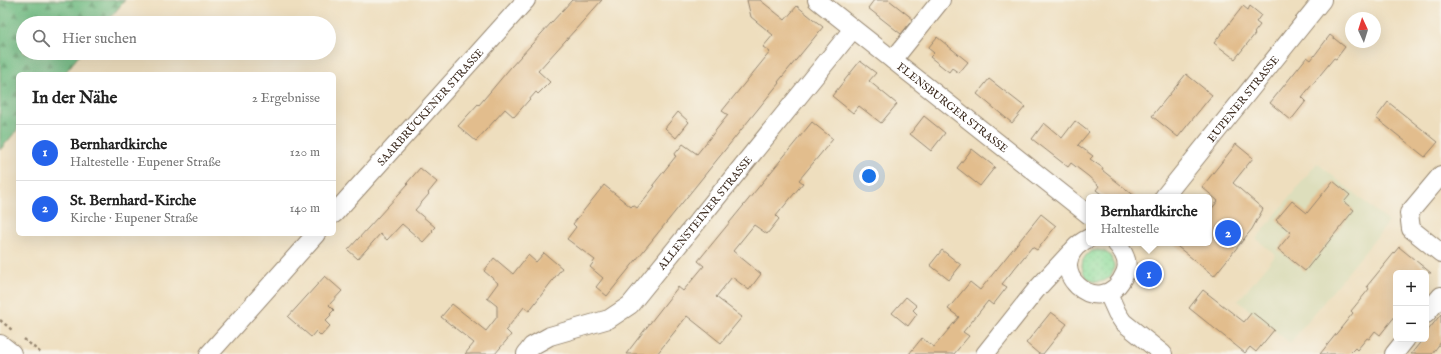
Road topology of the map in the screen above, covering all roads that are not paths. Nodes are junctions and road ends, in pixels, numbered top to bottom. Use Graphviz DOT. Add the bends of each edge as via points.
graph roads {
  1 [pos="526,0"];
  2 [pos="817,0"];
  3 [pos="941,0"];
  4 [pos="1322,0"];
  5 [pos="853,29"];
  6 [pos="893,60"];
  7 [pos="1441,175"];
  8 [pos="1166,194"];
  9 [pos="336,212"];
  10 [pos="1086,213"];
  11 [pos="314,236"];
  12 [pos="1086,240"];
  13 [pos="1122,246"];
  14 [pos="1071,252"];
  15 [pos="1441,253"];
  16 [pos="1108,293"];
  17 [pos="1441,296"];
  18 [pos="1429,310"];
  19 [pos="1404,342"];
  20 [pos="0,346"];
  21 [pos="10,354"];
  22 [pos="209,354"];
  23 [pos="526,354"];
  24 [pos="985,354"];
  25 [pos="1163,354"];
  26 [pos="1394,354"];
  1 -- 9 [label="street, SAARBRÜCKENER STRASSE"];
  2 -- 5 [label="street, FLENSBURGER STRASSE"];
  3 -- 6 [label="street"];
  4 -- 8 [label="street, EUPENER STRASSE"];
  5 -- 6 [label="street, FLENSBURGER STRASSE"];
  5 -- 23 [label="street, ALLENSTEINER STRASSE" via="630,305 609,319 550,336 532,346"];
  6 -- 10 [label="street, FLENSBURGER STRASSE"];
  7 -- 15 [label="street" via="1409,213 1412,229"];
  11 -- 22 [label="street"];
  12 -- 14 [label="street"];
  13 -- 16 [label="street" via="1126,269 1120,283"];
  14 -- 16 [label="street" via="1068,266 1072,280 1081,290 1094,295"];
  14 -- 24 [label="street" via="1036,290"];
  16 -- 25 [label="street" via="1123,322"];
  17 -- 18 [label="street"];
  19 -- 26 [label="street"];
  20 -- 21 [label="main road"];
}
